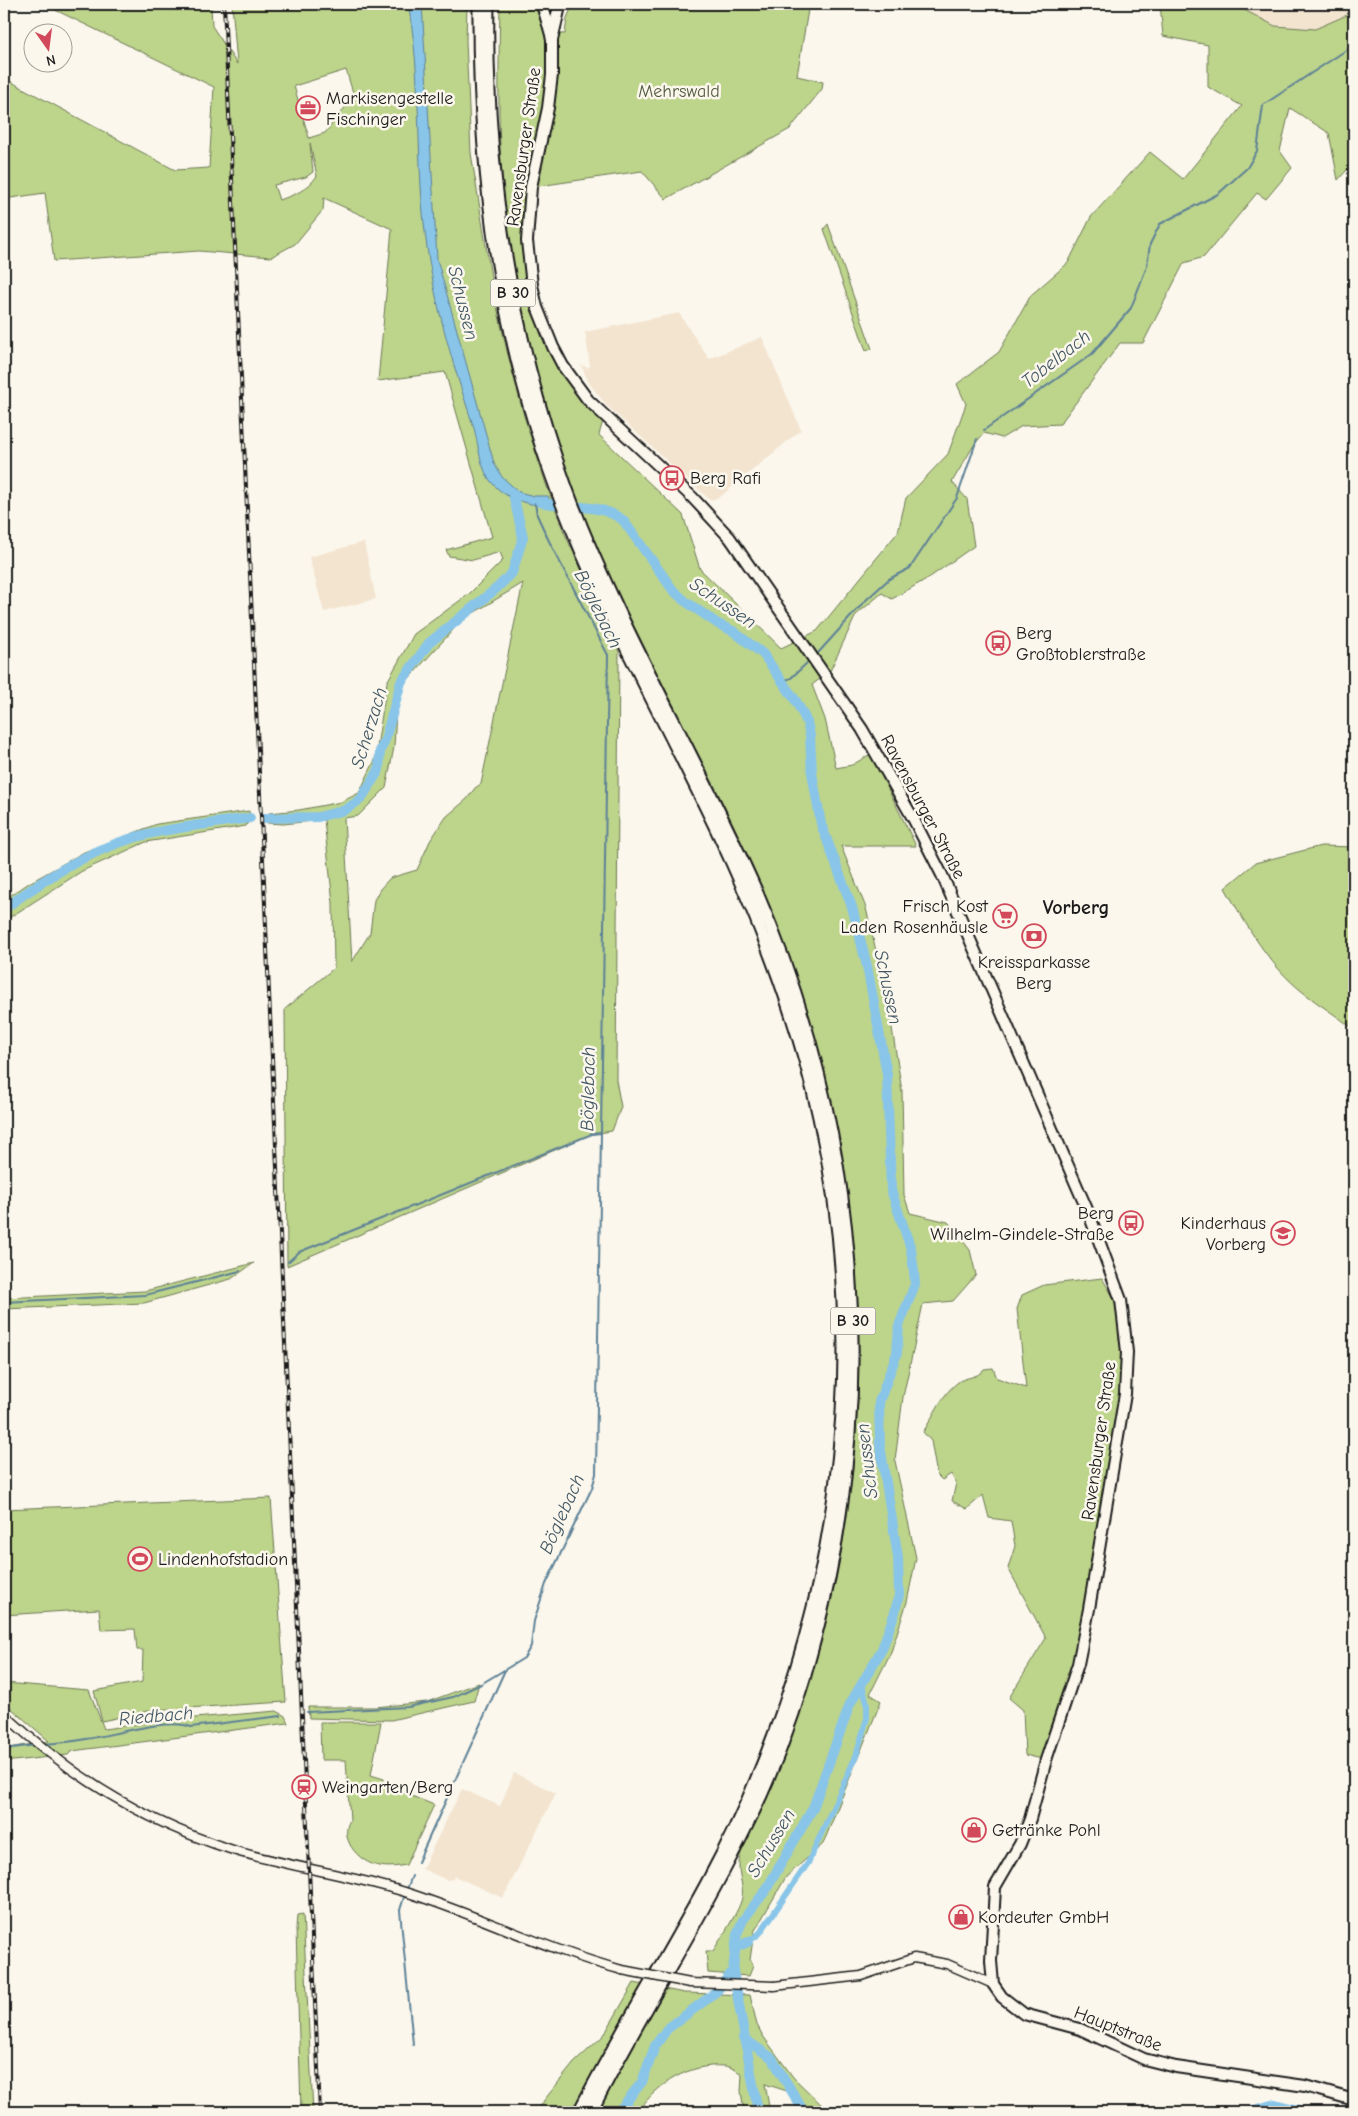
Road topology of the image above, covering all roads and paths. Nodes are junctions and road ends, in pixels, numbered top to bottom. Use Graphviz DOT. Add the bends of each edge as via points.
graph roads {
  1 [pos="479,4"];
  2 [pos="488,4"];
  3 [pos="542,4"];
  4 [pos="560,4"];
  5 [pos="552,38"];
  6 [pos="559,483"];
  7 [pos="577,529"];
  8 [pos="4,1714"];
  9 [pos="992,1984"];
  10 [pos="1354,2100"];
  11 [pos="579,2112"];
  12 [pos="591,2112"];
  1 -- 6 [label="highway, B 30" via="482,151 500,287 529,405"];
  2 -- 6 [label="highway, B 30" via="489,98 500,218 524,347"];
  3 -- 5 [label="main road, Ravensburger Straße"];
  4 -- 5 [label="highway"];
  5 -- 9 [label="main road, Ravensburger Straße" via="550,97 531,187 527,240 536,300 553,347 588,400 730,538 862,729 942,875 1089,1214 1121,1300 1127,1344 1125,1394 1078,1664 1024,1833 995,1888"];
  6 -- 7 [label="highway, B 30"];
  7 -- 11 [label="highway, B 30" via="617,630 730,857 791,1010 820,1120 834,1205 841,1274 844,1383 838,1464 819,1581 781,1718 753,1790 711,1877"];
  7 -- 12 [label="highway, B 30" via="755,890 779,947 818,1069 837,1161 851,1274 853,1324 848,1464 839,1528 815,1641 790,1721 772,1770 728,1863"];
  8 -- 9 [label="street, bridge" via="46,1751 120,1800 197,1837 279,1862 406,1892 622,1970 690,1983 774,1986 861,1976 914,1958 947,1964"];
  9 -- 10 [label="main road, Hauptstraße" via="1002,1998 1024,2014 1080,2029 1144,2059 1176,2067 1305,2086"];
}
